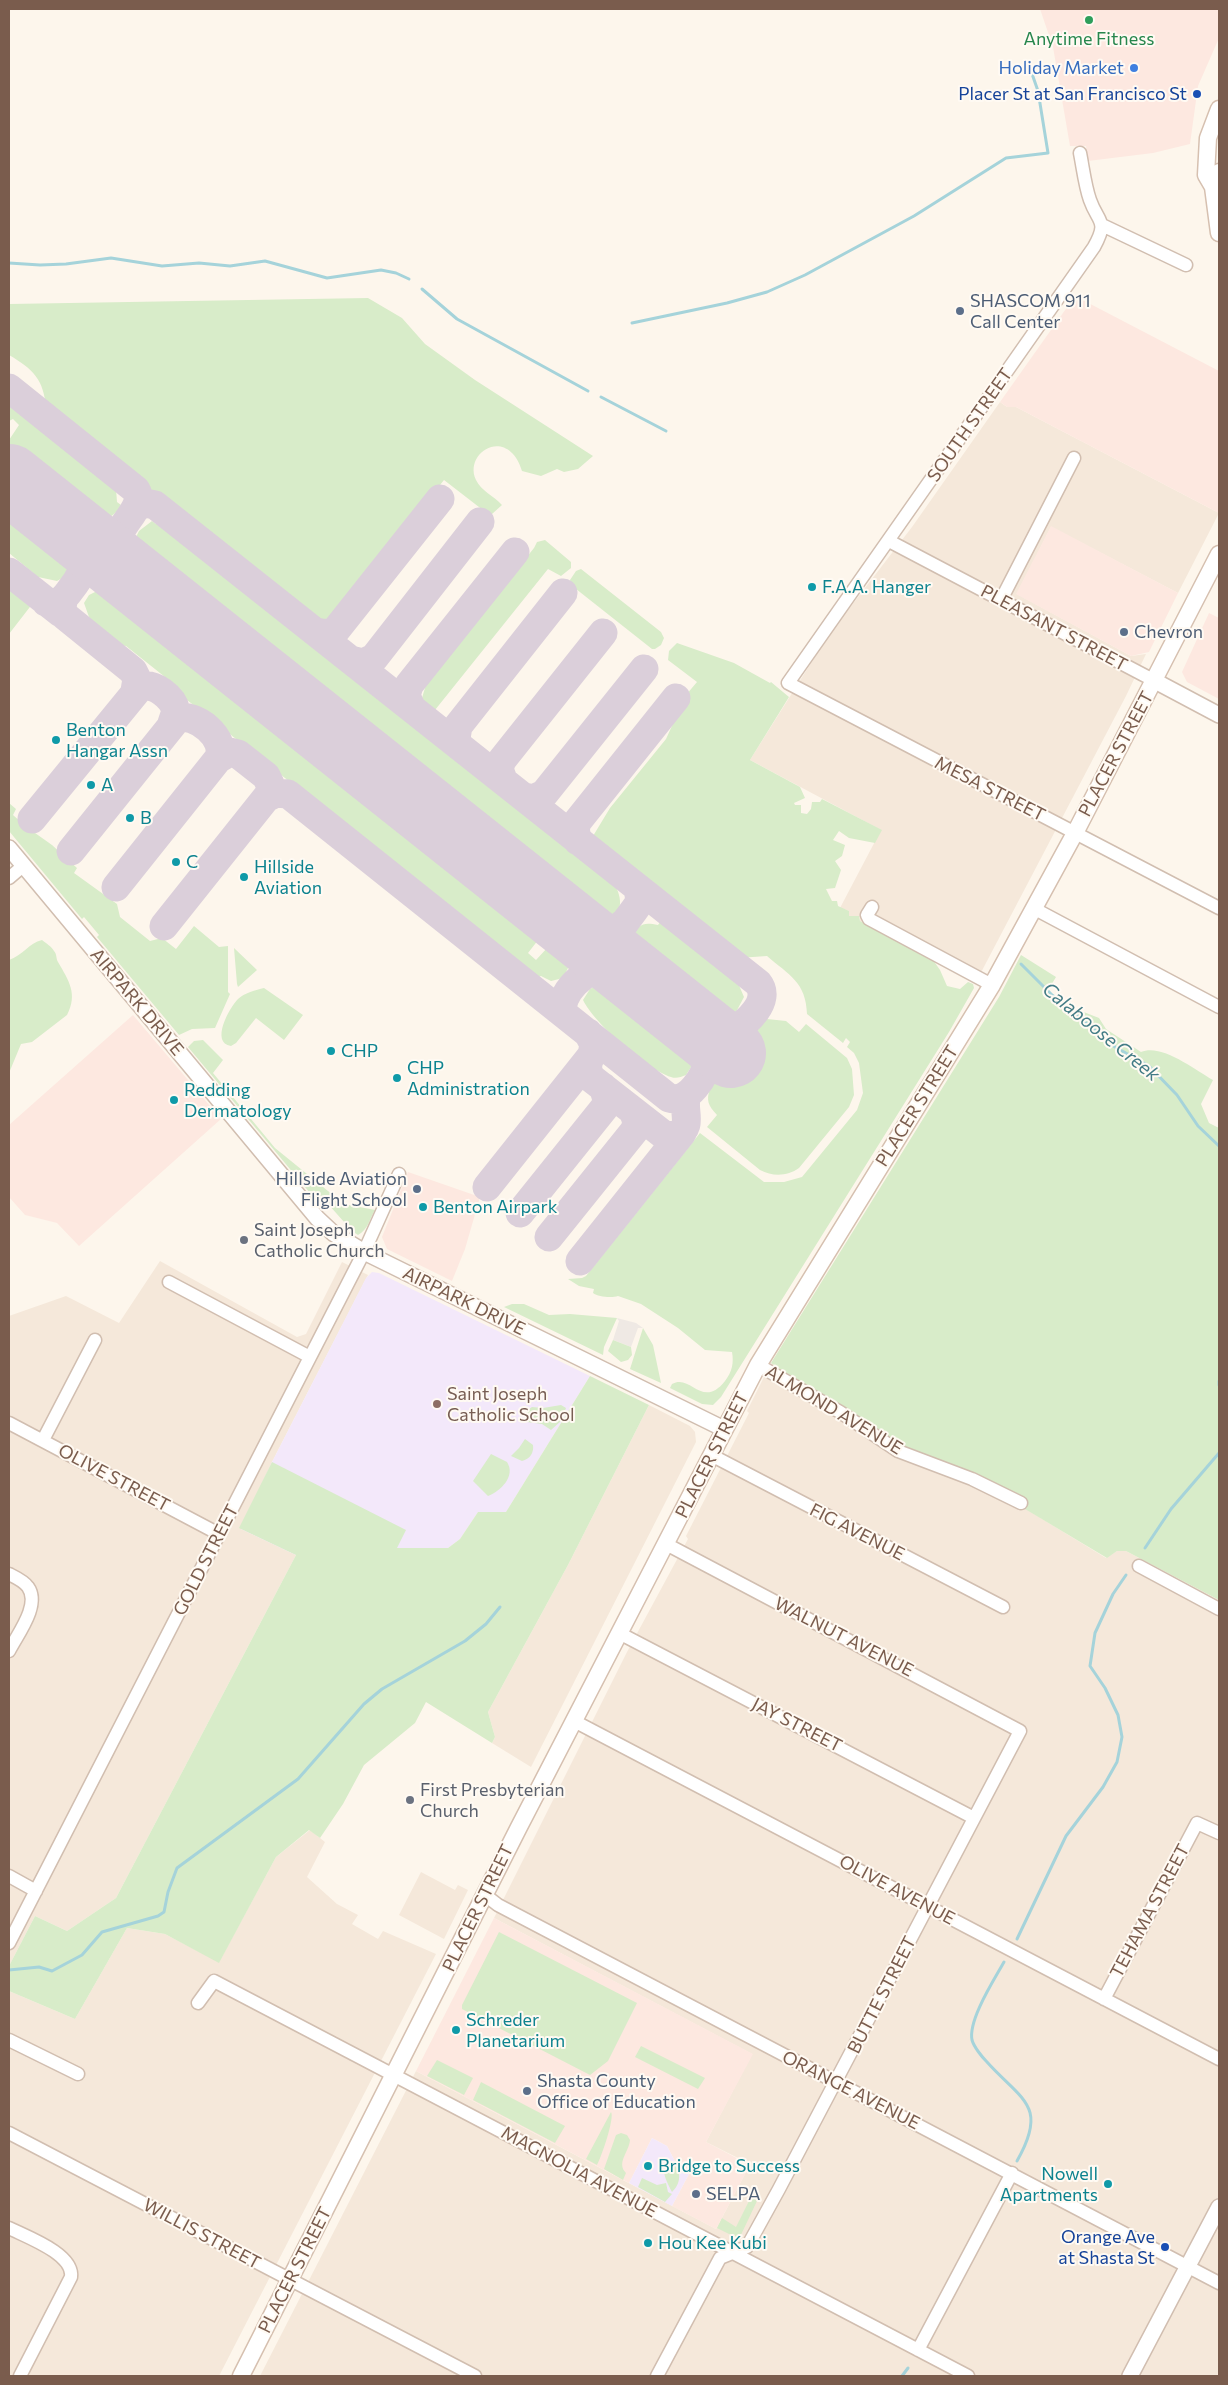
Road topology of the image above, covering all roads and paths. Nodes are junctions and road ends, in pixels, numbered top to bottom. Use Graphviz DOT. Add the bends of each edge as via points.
graph roads {
  1 [pos="1218,118"];
  2 [pos="1080,153"];
  3 [pos="1216,179"];
  4 [pos="1102,225"];
  5 [pos="1219,233"];
  6 [pos="1186,265"];
  7 [pos="1074,458"];
  8 [pos="889,541"];
  9 [pos="1219,554"];
  10 [pos="1001,600"];
  11 [pos="1155,681"];
  12 [pos="788,683"];
  13 [pos="1219,715"];
  14 [pos="1075,833"];
  15 [pos="9,848"];
  16 [pos="23,866"];
  17 [pos="9,878"];
  18 [pos="872,907"];
  19 [pos="1033,908"];
  20 [pos="1219,908"];
  21 [pos="992,985"];
  22 [pos="1219,1007"];
  23 [pos="399,1174"];
  24 [pos="364,1252"];
  25 [pos="169,1282"];
  26 [pos="95,1340"];
  27 [pos="310,1357"];
  28 [pos="758,1365"];
  29 [pos="9,1422"];
  30 [pos="724,1429"];
  31 [pos="43,1440"];
  32 [pos="712,1455"];
  33 [pos="1021,1503"];
  34 [pos="219,1534"];
  35 [pos="666,1544"];
  36 [pos="1139,1566"];
  37 [pos="9,1574"];
  38 [pos="1002,1608"];
  39 [pos="1219,1609"];
  40 [pos="619,1632"];
  41 [pos="9,1651"];
  42 [pos="574,1721"];
  43 [pos="1020,1731"];
  44 [pos="974,1818"];
  45 [pos="1219,1833"];
  46 [pos="9,1876"];
  47 [pos="36,1891"];
  48 [pos="485,1895"];
  49 [pos="928,1906"];
  50 [pos="9,1943"];
  51 [pos="1104,1999"];
  52 [pos="198,2003"];
  53 [pos="9,2040"];
  54 [pos="1219,2059"];
  55 [pos="78,2074"];
  56 [pos="394,2075"];
  57 [pos="836,2083"];
  58 [pos="9,2133"];
  59 [pos="1012,2173"];
  60 [pos="1219,2207"];
  61 [pos="9,2228"];
  62 [pos="732,2253"];
  63 [pos="1188,2266"];
  64 [pos="290,2280"];
  65 [pos="1219,2283"];
  66 [pos="918,2350"];
  67 [pos="20,2376"];
  68 [pos="241,2376"];
  69 [pos="475,2376"];
  70 [pos="657,2376"];
  71 [pos="968,2376"];
  72 [pos="1130,2376"];
  1 -- 3 [label="main road" via="1208,138 1206,175"];
  2 -- 4 [label="street" via="1090,200"];
  3 -- 5 [label="main road"];
  4 -- 6 [label="street"];
  4 -- 8 [label="street, SOUTH STREET" via="1089,255"];
  7 -- 10 [label="street"];
  8 -- 10 [label="street, PLEASANT STREET"];
  8 -- 12 [label="street, SOUTH STREET"];
  9 -- 11 [label="main road, PLACER STREET"];
  10 -- 11 [label="street, PLEASANT STREET"];
  11 -- 13 [label="street, PLEASANT STREET"];
  11 -- 14 [label="main road, PLACER STREET"];
  12 -- 14 [label="street, MESA STREET"];
  14 -- 19 [label="main road, PLACER STREET"];
  14 -- 20 [label="street, MESA STREET"];
  15 -- 16 [label="street, AIRPARK DRIVE"];
  16 -- 17 [label="street"];
  16 -- 24 [label="street, AIRPARK DRIVE" via="317,1218 334,1234"];
  18 -- 21 [label="street" via="867,915 869,919"];
  19 -- 21 [label="main road, PLACER STREET"];
  19 -- 22 [label="street"];
  21 -- 28 [label="main road, PLACER STREET"];
  23 -- 24 [label="street, GOLD STREET"];
  24 -- 27 [label="street, GOLD STREET"];
  24 -- 30 [label="street, AIRPARK DRIVE"];
  25 -- 27 [label="street"];
  26 -- 31 [label="street"];
  27 -- 34 [label="street, GOLD STREET"];
  28 -- 30 [label="main road, PLACER STREET"];
  28 -- 33 [label="street, ALMOND AVENUE" via="898,1451 972,1479"];
  29 -- 31 [label="street, OLIVE STREET"];
  30 -- 32 [label="main road, PLACER STREET"];
  31 -- 34 [label="street, OLIVE STREET"];
  32 -- 35 [label="main road, PLACER STREET"];
  32 -- 38 [label="street, FIG AVENUE"];
  34 -- 47 [label="street, GOLD STREET"];
  35 -- 40 [label="main road, PLACER STREET"];
  35 -- 43 [label="street, WALNUT AVENUE"];
  36 -- 39 [label="street"];
  37 -- 41 [label="street" via="27,1585 32,1605"];
  40 -- 42 [label="main road, PLACER STREET"];
  40 -- 44 [label="street, JAY STREET"];
  42 -- 48 [label="main road, PLACER STREET"];
  42 -- 49 [label="street, OLIVE AVENUE"];
  43 -- 44 [label="street, BUTTE STREET"];
  44 -- 49 [label="street, BUTTE STREET"];
  45 -- 51 [label="street, TEHAMA STREET" via="1197,1823"];
  46 -- 47 [label="street"];
  47 -- 50 [label="street, GOLD STREET"];
  48 -- 56 [label="main road, PLACER STREET"];
  48 -- 57 [label="street, ORANGE AVENUE" via="498,1905"];
  49 -- 51 [label="street, OLIVE AVENUE"];
  49 -- 57 [label="street, BUTTE STREET"];
  51 -- 54 [label="street, OLIVE AVENUE"];
  52 -- 56 [label="street, MAGNOLIA AVENUE" via="214,1982"];
  53 -- 55 [label="street"];
  56 -- 62 [label="street, MAGNOLIA AVENUE"];
  56 -- 64 [label="main road, PLACER STREET"];
  57 -- 59 [label="street, ORANGE AVENUE"];
  57 -- 62 [label="street, BUTTE STREET" via="746,2247"];
  58 -- 64 [label="street, WILLIS STREET"];
  59 -- 63 [label="street, ORANGE AVENUE"];
  59 -- 66 [label="street"];
  60 -- 63 [label="street"];
  61 -- 67 [label="street" via="57,2253 68,2262 72,2277"];
  62 -- 66 [label="street, MAGNOLIA AVENUE"];
  62 -- 70 [label="street, BUTTE STREET" via="719,2260"];
  63 -- 65 [label="street, ORANGE AVENUE"];
  63 -- 72 [label="street"];
  64 -- 68 [label="main road, PLACER STREET"];
  64 -- 69 [label="street, WILLIS STREET"];
  66 -- 71 [label="street, MAGNOLIA AVENUE"];
}
